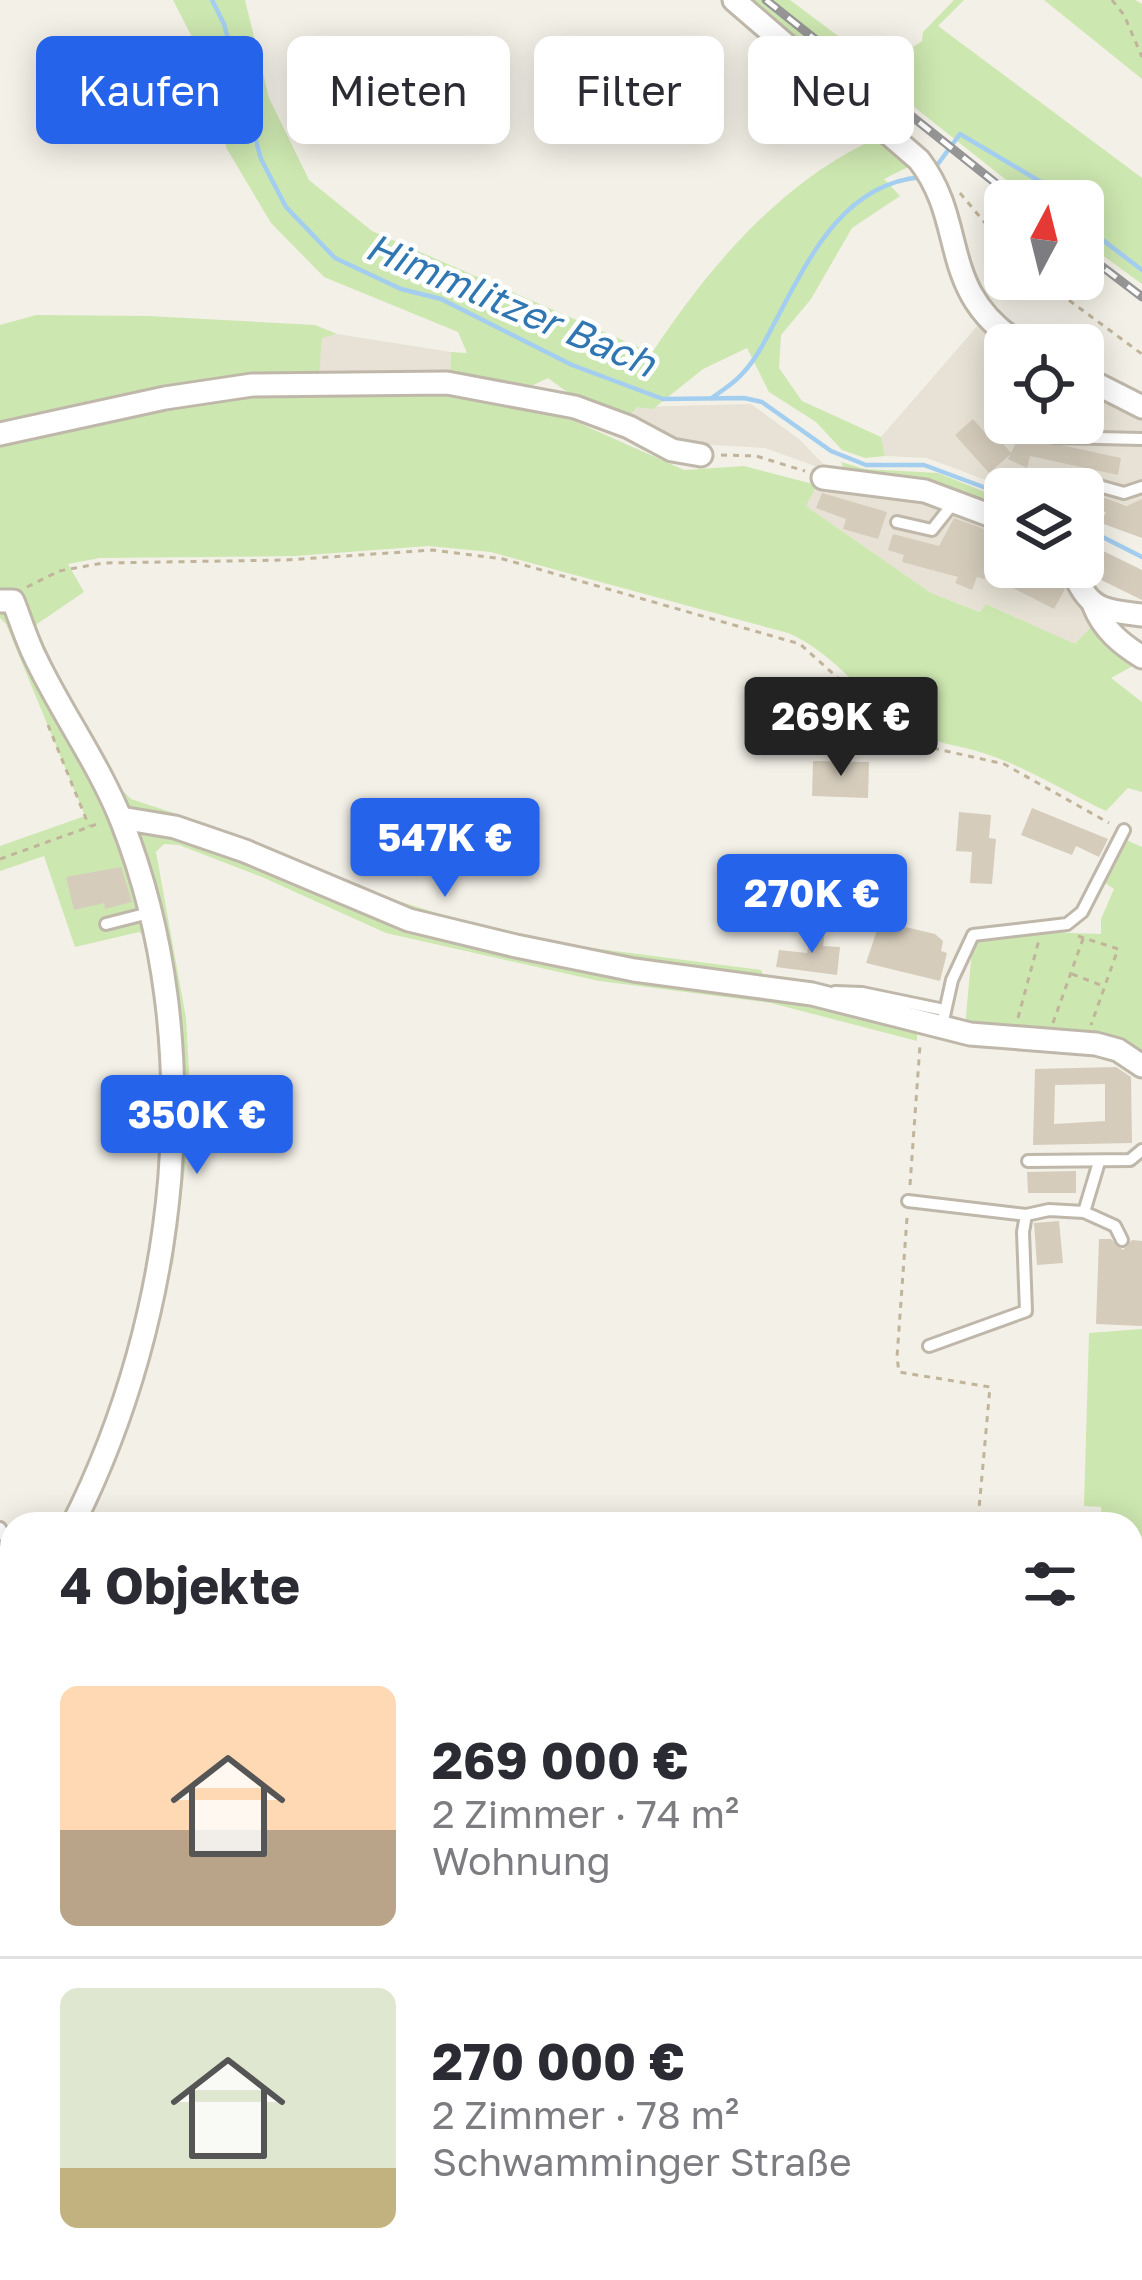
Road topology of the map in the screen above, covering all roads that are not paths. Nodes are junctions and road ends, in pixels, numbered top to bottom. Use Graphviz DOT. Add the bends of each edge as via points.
graph roads {
  1 [pos="734,0"];
  2 [pos="996,324"];
  3 [pos="1104,388"];
  4 [pos="1142,407"];
  5 [pos="0,434"];
  6 [pos="1104,439"];
  7 [pos="1142,440"];
  8 [pos="701,455"];
  9 [pos="823,478"];
  10 [pos="1104,487"];
  11 [pos="1142,488"];
  12 [pos="955,501"];
  13 [pos="984,513"];
  14 [pos="897,522"];
  15 [pos="1080,588"];
  16 [pos="6,601"];
  17 [pos="1094,606"];
  18 [pos="1142,615"];
  19 [pos="1142,657"];
  20 [pos="121,818"];
  21 [pos="1124,830"];
  22 [pos="152,913"];
  23 [pos="106,924"];
  24 [pos="936,1021"];
  25 [pos="1142,1066"];
  26 [pos="1142,1150"];
  27 [pos="1028,1161"];
  28 [pos="1099,1162"];
  29 [pos="908,1201"];
  30 [pos="1084,1212"];
  31 [pos="1026,1215"];
  32 [pos="1123,1240"];
  33 [pos="929,1346"];
  34 [pos="78,1512"];
  1 -- 2 [label="street" via="931,178 958,267"];
  3 -- 4 [label="street"];
  5 -- 8 [label="street" via="252,385 448,383 575,407"];
  6 -- 7 [label="lane"];
  9 -- 12 [label="street"];
  10 -- 11 [label="lane"];
  12 -- 13 [label="street"];
  12 -- 14 [label="lane" via="932,530"];
  15 -- 17 [label="street"];
  16 -- 20 [label="street"];
  17 -- 18 [label="street"];
  17 -- 19 [label="street"];
  20 -- 22 [label="street"];
  20 -- 24 [label="street" via="245,851 450,931"];
  21 -- 24 [label="lane" via="1082,912 1067,924 973,935"];
  22 -- 23 [label="lane"];
  22 -- 34 [label="street" via="171,1017 169,1174 133,1372"];
  24 -- 25 [label="street" via="1096,1044"];
  26 -- 28 [label="lane" via="1130,1160"];
  27 -- 28 [label="lane"];
  28 -- 30 [label="lane"];
  29 -- 31 [label="lane"];
  30 -- 31 [label="lane"];
  30 -- 32 [label="lane" via="1115,1226"];
  31 -- 33 [label="lane" via="1026,1311"];
}
